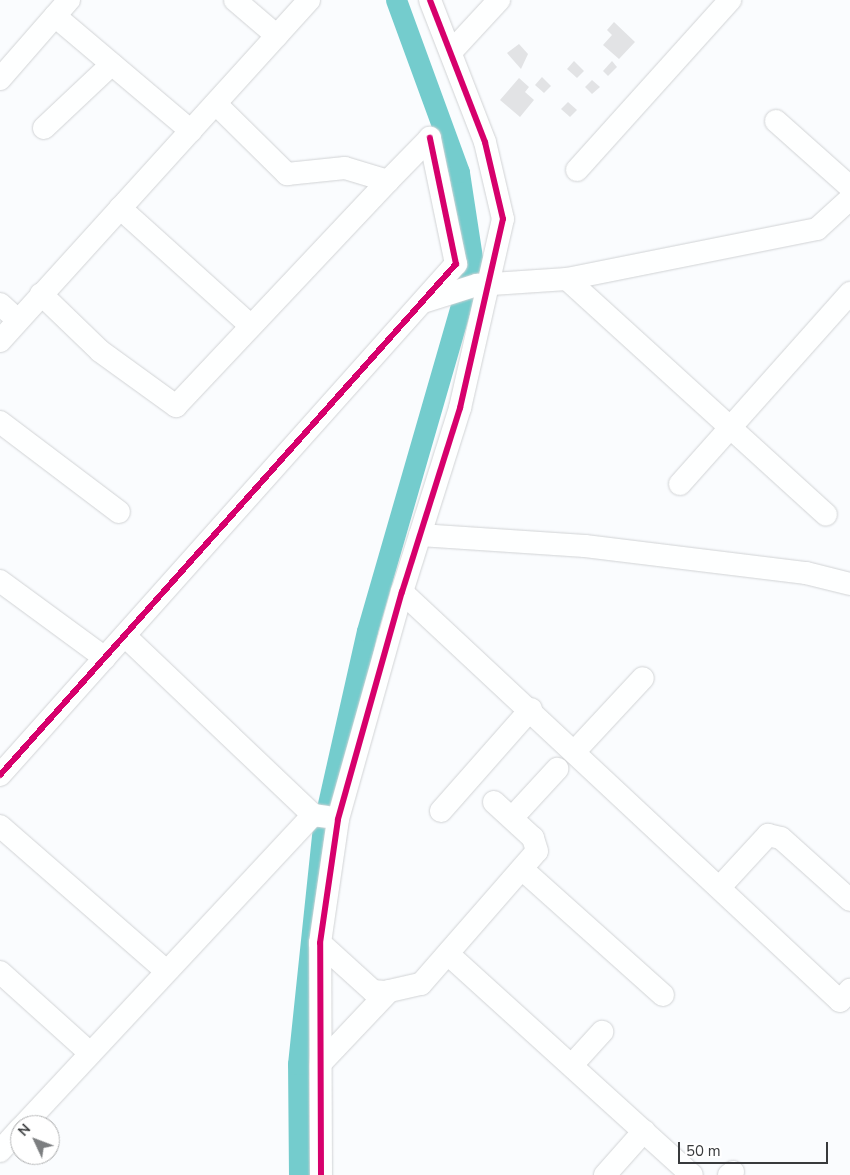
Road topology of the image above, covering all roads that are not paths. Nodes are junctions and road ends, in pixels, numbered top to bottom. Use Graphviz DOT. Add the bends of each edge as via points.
graph roads {
  1 [pos="235,0"];
  2 [pos="309,0"];
  3 [pos="430,0"];
  4 [pos="498,0"];
  5 [pos="730,0"];
  6 [pos="62,8"];
  7 [pos="277,36"];
  8 [pos="451,52"];
  9 [pos="112,64"];
  10 [pos="4,65"];
  11 [pos="216,104"];
  12 [pos="776,121"];
  13 [pos="44,128"];
  14 [pos="191,131"];
  15 [pos="577,170"];
  16 [pos="388,181"];
  17 [pos="850,186"];
  18 [pos="850,199"];
  19 [pos="120,208"];
  20 [pos="568,279"];
  21 [pos="474,287"];
  22 [pos="850,293"];
  23 [pos="41,294"];
  24 [pos="420,303"];
  25 [pos="0,304"];
  26 [pos="18,320"];
  27 [pos="251,326"];
  28 [pos="0,341"];
  29 [pos="0,422"];
  30 [pos="729,428"];
  31 [pos="680,484"];
  32 [pos="119,512"];
  33 [pos="826,515"];
  34 [pos="420,535"];
  35 [pos="850,584"];
  36 [pos="4,592"];
  37 [pos="402,592"];
  38 [pos="125,636"];
  39 [pos="105,658"];
  40 [pos="643,678"];
  41 [pos="531,709"];
  42 [pos="576,750"];
  43 [pos="557,769"];
  44 [pos="0,776"];
  45 [pos="494,802"];
  46 [pos="441,811"];
  47 [pos="323,816"];
  48 [pos="512,818"];
  49 [pos="0,826"];
  50 [pos="522,869"];
  51 [pos="720,887"];
  52 [pos="850,900"];
  53 [pos="320,943"];
  54 [pos="448,954"];
  55 [pos="166,971"];
  56 [pos="0,972"];
  57 [pos="850,990"];
  58 [pos="389,991"];
  59 [pos="664,994"];
  60 [pos="602,1032"];
  61 [pos="90,1053"];
  62 [pos="321,1063"];
  63 [pos="572,1065"];
  64 [pos="33,1115"];
  65 [pos="644,1131"];
  66 [pos="10,1140"];
  67 [pos="0,1151"];
  68 [pos="321,1175"];
  69 [pos="605,1175"];
  70 [pos="692,1175"];
  1 -- 7 [label="street"];
  2 -- 7 [label="street"];
  3 -- 8 [label="street"];
  4 -- 8 [label="street"];
  5 -- 15 [label="street"];
  6 -- 9 [label="street"];
  6 -- 10 [label="street"];
  7 -- 11 [label="street"];
  8 -- 21 [label="street" via="485,142 503,219"];
  9 -- 13 [label="street"];
  9 -- 14 [label="street"];
  11 -- 14 [label="street"];
  11 -- 16 [label="street" via="287,174 345,168"];
  12 -- 17 [label="street"];
  14 -- 19 [label="street"];
  16 -- 24 [label="street" via="430,138 456,264"];
  16 -- 27 [label="street"];
  18 -- 20 [label="street" via="817,229"];
  19 -- 23 [label="street"];
  19 -- 27 [label="street"];
  20 -- 21 [label="street"];
  20 -- 30 [label="street"];
  21 -- 24 [label="street"];
  21 -- 34 [label="street" via="460,408"];
  22 -- 30 [label="street"];
  23 -- 26 [label="street"];
  23 -- 27 [label="street" via="100,351 176,406"];
  24 -- 38 [label="street"];
  25 -- 26 [label="street"];
  26 -- 28 [label="street"];
  29 -- 32 [label="street"];
  30 -- 31 [label="street"];
  30 -- 33 [label="street"];
  34 -- 35 [label="street" via="585,546 806,573"];
  34 -- 37 [label="street"];
  36 -- 39 [label="street"];
  37 -- 41 [label="street"];
  37 -- 47 [label="street"];
  38 -- 39 [label="street"];
  38 -- 47 [label="street"];
  39 -- 44 [label="street"];
  40 -- 42 [label="street"];
  41 -- 42 [label="street"];
  41 -- 46 [label="street"];
  42 -- 51 [label="street"];
  43 -- 48 [label="street"];
  45 -- 48 [label="street"];
  47 -- 53 [label="street"];
  47 -- 55 [label="street"];
  48 -- 50 [label="street" via="533,838 537,851"];
  49 -- 55 [label="street"];
  50 -- 54 [label="street"];
  50 -- 59 [label="street"];
  51 -- 52 [label="street" via="768,835 781,838"];
  51 -- 57 [label="street" via="840,1001"];
  53 -- 58 [label="street" via="373,991"];
  53 -- 62 [label="street"];
  54 -- 58 [label="street" via="421,984"];
  54 -- 63 [label="street"];
  55 -- 61 [label="street"];
  56 -- 61 [label="street"];
  58 -- 62 [label="street"];
  60 -- 63 [label="street"];
  61 -- 64 [label="street"];
  62 -- 68 [label="street"];
  63 -- 65 [label="street"];
  65 -- 69 [label="street"];
  65 -- 70 [label="street"];
  66 -- 67 [label="street"];
}
